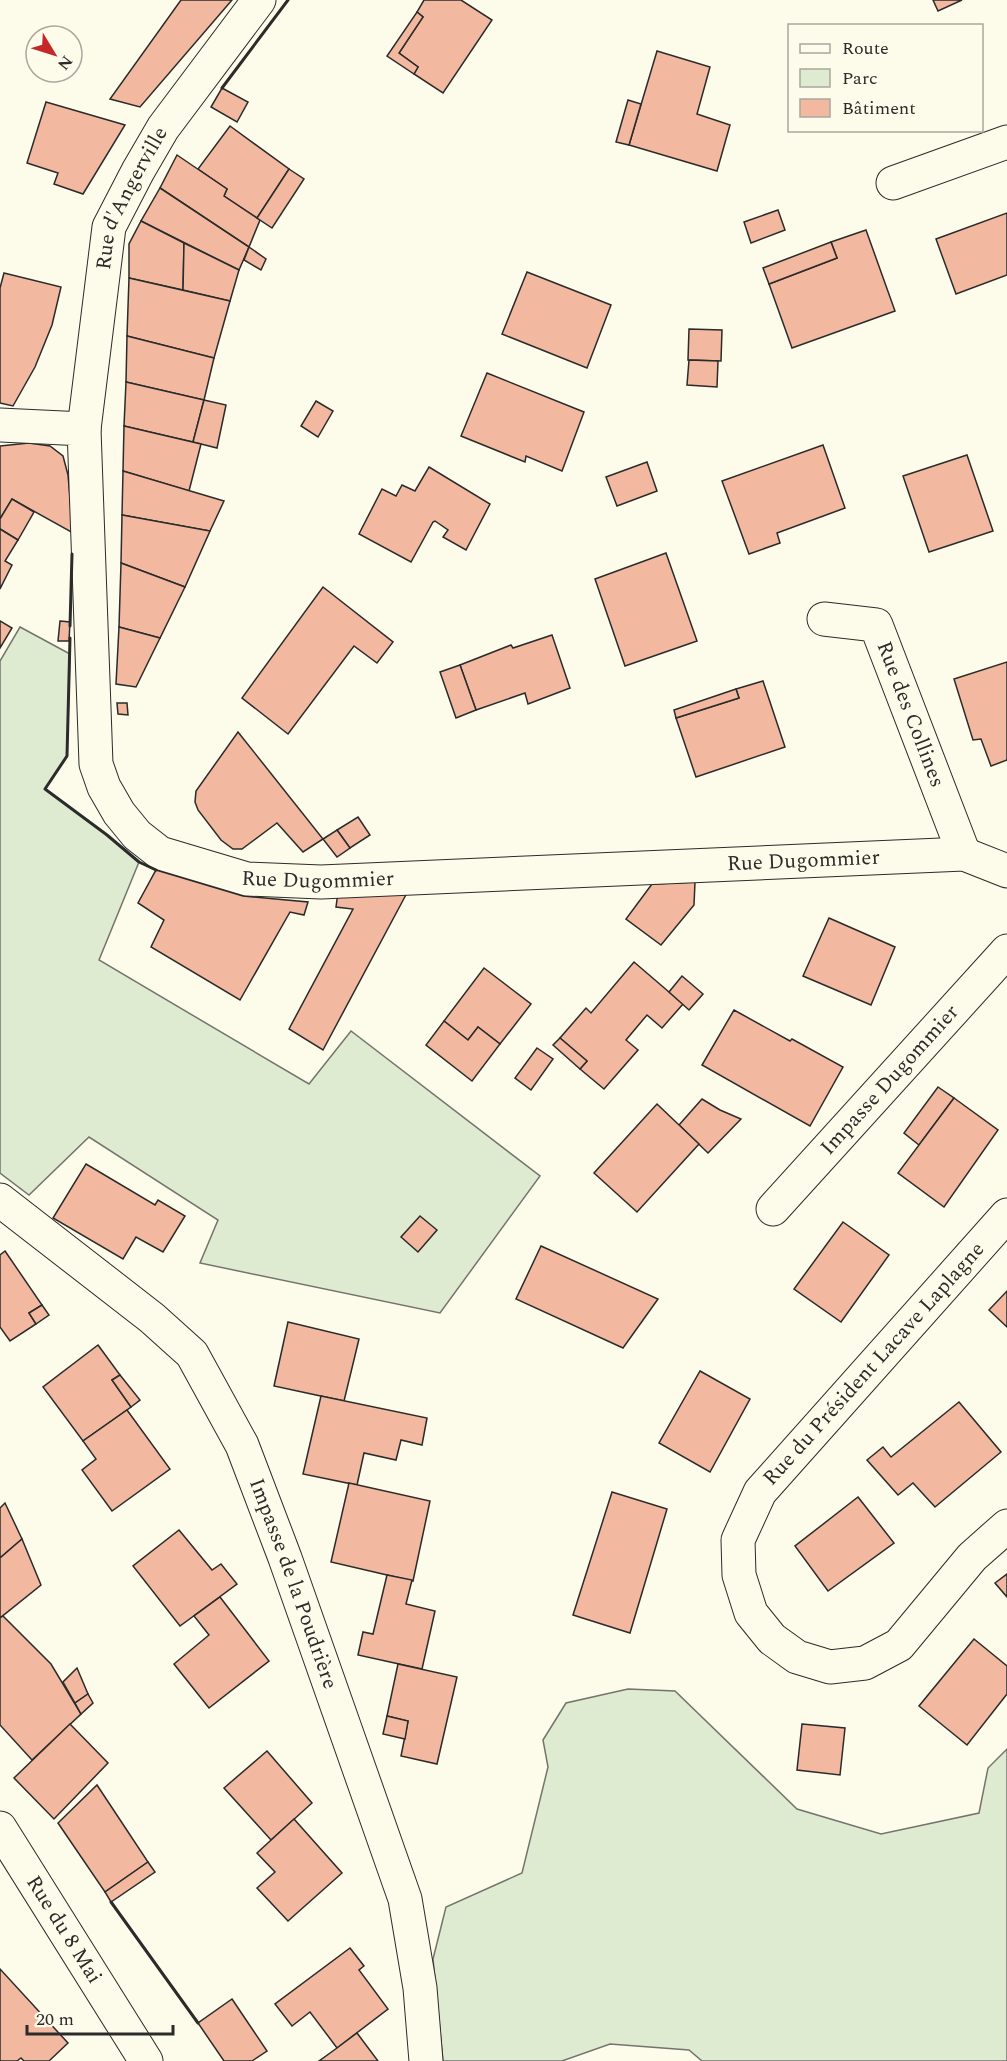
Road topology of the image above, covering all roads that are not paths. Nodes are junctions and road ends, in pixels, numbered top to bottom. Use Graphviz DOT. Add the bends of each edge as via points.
graph roads {
  1 [pos="259,0"];
  2 [pos="1007,142"];
  3 [pos="894,183"];
  4 [pos="0,424"];
  5 [pos="84,429"];
  6 [pos="825,619"];
  7 [pos="964,854"];
  8 [pos="1007,871"];
  9 [pos="1007,951"];
  10 [pos="0,1200"];
  11 [pos="773,1209"];
  12 [pos="1007,1215"];
  13 [pos="1007,1526"];
  14 [pos="0,1828"];
  15 [pos="146,2061"];
  16 [pos="426,2061"];
  1 -- 5 [label="street, Rue d'Angerville" via="163,128 109,227"];
  2 -- 3 [label="street"];
  4 -- 5 [label="street"];
  5 -- 7 [label="street, Rue Dugommier" via="96,764 119,813 160,853 247,879 321,882"];
  6 -- 7 [label="street, Rue des Collines" via="876,625"];
  7 -- 8 [label="street, Rue Dugommier"];
  9 -- 11 [label="street, Impasse Dugommier"];
  10 -- 16 [label="street, Impasse de la Poudrière" via="152,1318 192,1354 242,1445 405,1899 420,1988"];
  12 -- 13 [label="street, Rue du Président Lacave Laplagne" via="760,1492 738,1540 738,1575 751,1613 772,1639 797,1657 830,1667 865,1663 899,1645 972,1557"];
  14 -- 15 [label="street, Rue du 8 Mai"];
}
